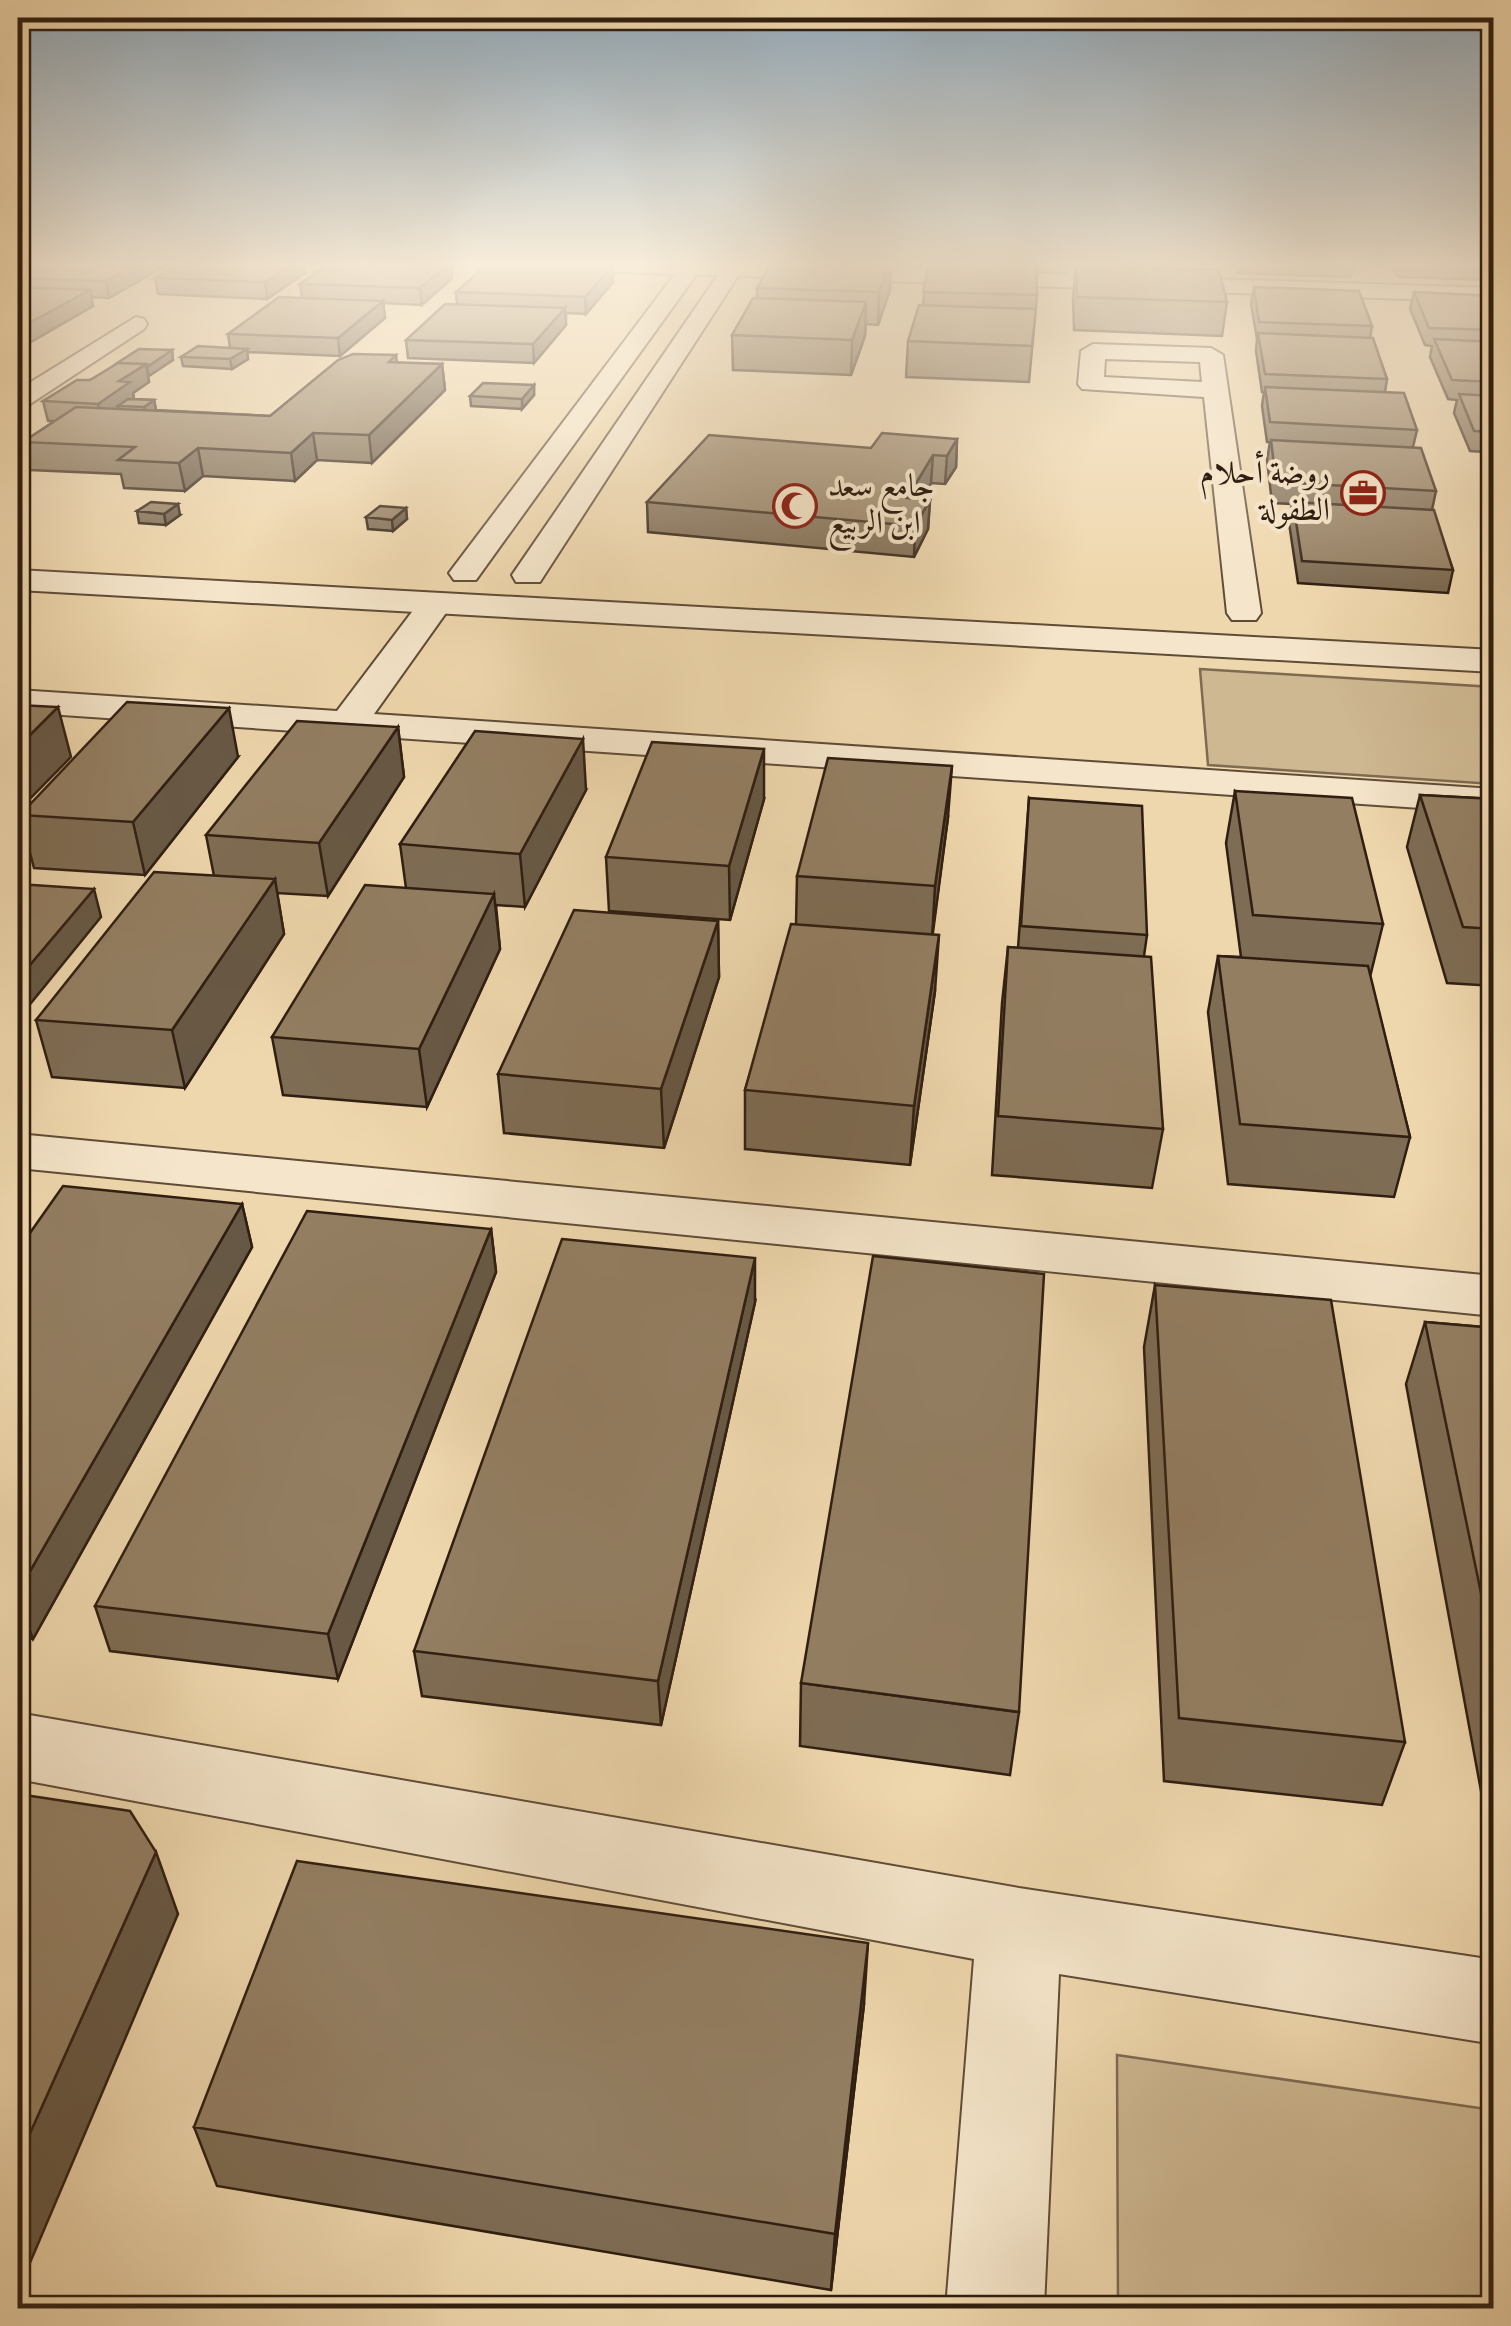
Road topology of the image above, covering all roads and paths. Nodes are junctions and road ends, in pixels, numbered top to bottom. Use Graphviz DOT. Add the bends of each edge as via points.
graph roads {
  1 [pos="63,372"];
  2 [pos="613,372"];
  3 [pos="664,372"];
  4 [pos="1216,390"];
  5 [pos="18,401"];
  6 [pos="348,566"];
  7 [pos="465,573"];
  8 [pos="528,575"];
  9 [pos="568,577"];
  10 [pos="18,580"];
  11 [pos="436,603"];
  12 [pos="1205,610"];
  13 [pos="1244,613"];
  14 [pos="1283,615"];
  15 [pos="1494,661"];
  16 [pos="18,701"];
  17 [pos="348,724"];
  18 [pos="1494,801"];
  19 [pos="18,1151"];
  20 [pos="1494,1296"];
  21 [pos="18,1746"];
  22 [pos="1019,1928"];
  23 [pos="1494,2002"];
  24 [pos="995,2308"];
  1 -- 5 [label="street"];
  2 -- 7 [label="street"];
  3 -- 8 [label="street"];
  4 -- 13 [label="street"];
  6 -- 7 [label="street"];
  7 -- 8 [label="street"];
  8 -- 9 [label="street"];
  10 -- 11 [label="street"];
  11 -- 15 [label="street"];
  11 -- 17 [label="street"];
  12 -- 13 [label="street"];
  13 -- 14 [label="street"];
  16 -- 17 [label="street"];
  17 -- 18 [label="street"];
  19 -- 20 [label="street"];
  21 -- 22 [label="street"];
  22 -- 23 [label="street"];
  22 -- 24 [label="street"];
}
